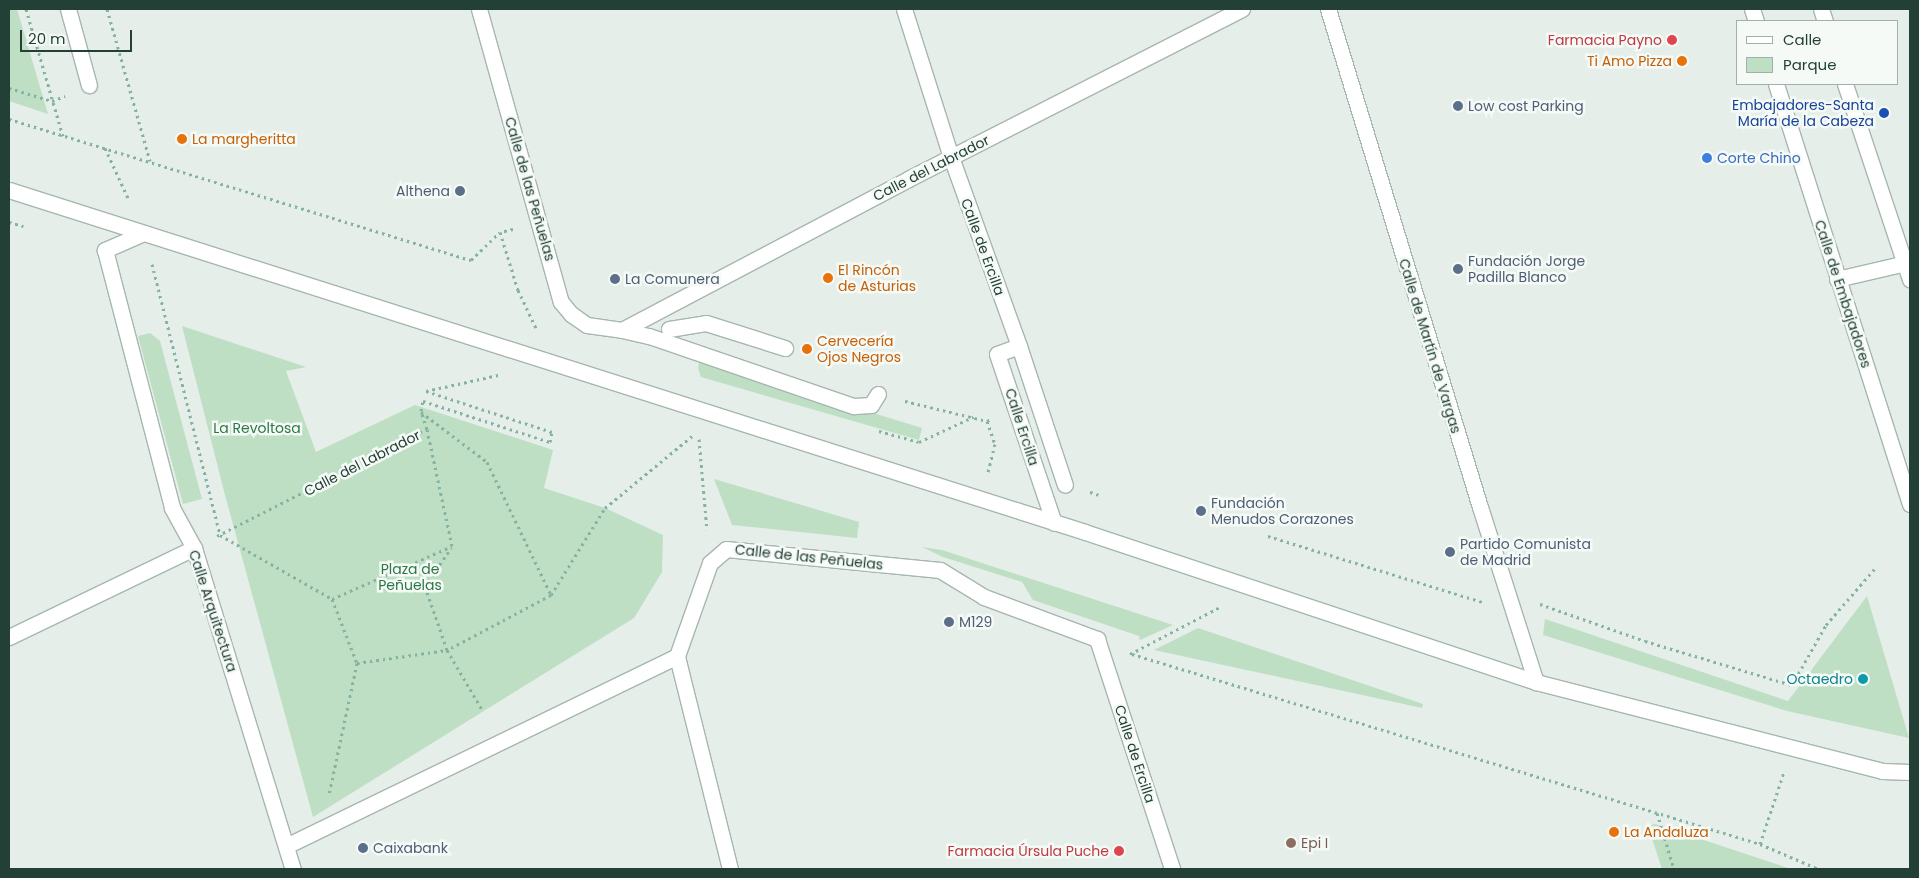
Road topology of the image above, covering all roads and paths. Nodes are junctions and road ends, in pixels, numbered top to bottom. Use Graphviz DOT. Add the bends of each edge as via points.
graph roads {
  1 [pos="26,9"];
  2 [pos="68,9"];
  3 [pos="107,9"];
  4 [pos="479,9"];
  5 [pos="904,9"];
  6 [pos="1242,9"];
  7 [pos="1328,9"];
  8 [pos="89,85"];
  9 [pos="1776,85"];
  10 [pos="1845,85"];
  11 [pos="9,88"];
  12 [pos="52,102"];
  13 [pos="9,119"];
  14 [pos="64,136"];
  15 [pos="104,148"];
  16 [pos="951,157"];
  17 [pos="150,162"];
  18 [pos="9,190"];
  19 [pos="539,221"];
  20 [pos="500,232"];
  21 [pos="144,233"];
  22 [pos="1908,262"];
  23 [pos="1838,279"];
  24 [pos="1910,279"];
  25 [pos="669,328"];
  26 [pos="622,330"];
  27 [pos="1019,346"];
  28 [pos="785,348"];
  29 [pos="557,364"];
  30 [pos="503,374"];
  31 [pos="878,394"];
  32 [pos="421,411"];
  33 [pos="996,417"];
  34 [pos="987,420"];
  35 [pos="427,429"];
  36 [pos="995,444"];
  37 [pos="1065,485"];
  38 [pos="1910,504"];
  39 [pos="1054,523"];
  40 [pos="220,535"];
  41 [pos="1268,536"];
  42 [pos="452,546"];
  43 [pos="194,548"];
  44 [pos="710,563"];
  45 [pos="1877,566"];
  46 [pos="1480,593"];
  47 [pos="551,595"];
  48 [pos="332,599"];
  49 [pos="1536,603"];
  50 [pos="1223,605"];
  51 [pos="9,637"];
  52 [pos="1097,638"];
  53 [pos="447,650"];
  54 [pos="1130,654"];
  55 [pos="677,656"];
  56 [pos="357,663"];
  57 [pos="1536,682"];
  58 [pos="483,711"];
  59 [pos="1786,766"];
  60 [pos="1910,772"];
  61 [pos="1657,813"];
  62 [pos="322,830"];
  63 [pos="1760,844"];
  64 [pos="286,846"];
  65 [pos="293,869"];
  66 [pos="730,869"];
  67 [pos="1172,869"];
  68 [pos="1674,869"];
  69 [pos="1819,869"];
  1 -- 12 [label="path"];
  2 -- 8 [label="street"];
  3 -- 17 [label="path"];
  4 -- 19 [label="street, Calle de las Peñuelas"];
  5 -- 16 [label="street, Calle de Ercilla"];
  6 -- 16 [label="street, Calle del Labrador"];
  7 -- 57 [label="street, Calle de Martín de Vargas"];
  9 -- 23 [label="street, Calle de Embajadores"];
  10 -- 22 [label="street"];
  11 -- 12 [label="path"];
  12 -- 14 [label="path"];
  13 -- 14 [label="path"];
  14 -- 15 [label="path"];
  15 -- 17 [label="path"];
  15 -- 21 [label="path"];
  16 -- 26 [label="street, Calle del Labrador"];
  16 -- 27 [label="street, Calle de Ercilla"];
  17 -- 20 [label="path" via="471,260"];
  18 -- 21 [label="street"];
  19 -- 20 [label="path"];
  19 -- 26 [label="street, Calle de las Peñuelas" via="561,302 587,325"];
  20 -- 29 [label="path" via="525,309"];
  21 -- 29 [label="street"];
  21 -- 40 [label="path"];
  21 -- 43 [label="street, Calle Arquitectura" via="105,250 172,508"];
  22 -- 23 [label="street"];
  22 -- 24 [label="street"];
  23 -- 38 [label="street, Calle de Embajadores"];
  25 -- 28 [label="street" via="706,323"];
  26 -- 31 [label="street, Calle de las Peñuelas" via="854,406 871,405"];
  27 -- 37 [label="street, Calle de Ercilla"];
  27 -- 39 [label="street, Calle Ercilla" via="997,354"];
  29 -- 39 [label="street"];
  30 -- 32 [label="path, Calle del Labrador" via="426,391 552,432 550,442 423,401"];
  31 -- 34 [label="path"];
  32 -- 35 [label="path, Calle del Labrador"];
  32 -- 47 [label="path" via="487,462"];
  33 -- 34 [label="path"];
  34 -- 36 [label="path"];
  35 -- 40 [label="path, Calle del Labrador"];
  35 -- 42 [label="path"];
  39 -- 57 [label="street"];
  40 -- 43 [label="path, Calle del Labrador"];
  40 -- 48 [label="path"];
  41 -- 46 [label="path" via="1482,602"];
  42 -- 48 [label="path"];
  42 -- 53 [label="path" via="425,586"];
  43 -- 51 [label="street"];
  43 -- 64 [label="street, Calle Arquitectura"];
  44 -- 47 [label="path" via="699,431 606,508"];
  44 -- 52 [label="street, Calle de las Peñuelas" via="726,549 940,570 984,597"];
  44 -- 55 [label="street"];
  45 -- 49 [label="path" via="1826,625 1792,685 1645,641"];
  47 -- 53 [label="path"];
  48 -- 56 [label="path"];
  50 -- 54 [label="path"];
  52 -- 54 [label="path"];
  52 -- 67 [label="street, Calle de Ercilla"];
  53 -- 56 [label="path"];
  53 -- 58 [label="path"];
  54 -- 61 [label="path"];
  55 -- 62 [label="street"];
  55 -- 66 [label="street"];
  56 -- 62 [label="path"];
  57 -- 60 [label="street" via="1882,771"];
  59 -- 63 [label="path"];
  61 -- 63 [label="path"];
  61 -- 68 [label="path"];
  62 -- 64 [label="street"];
  63 -- 69 [label="path"];
  64 -- 65 [label="street, Calle Arquitectura"];
}
